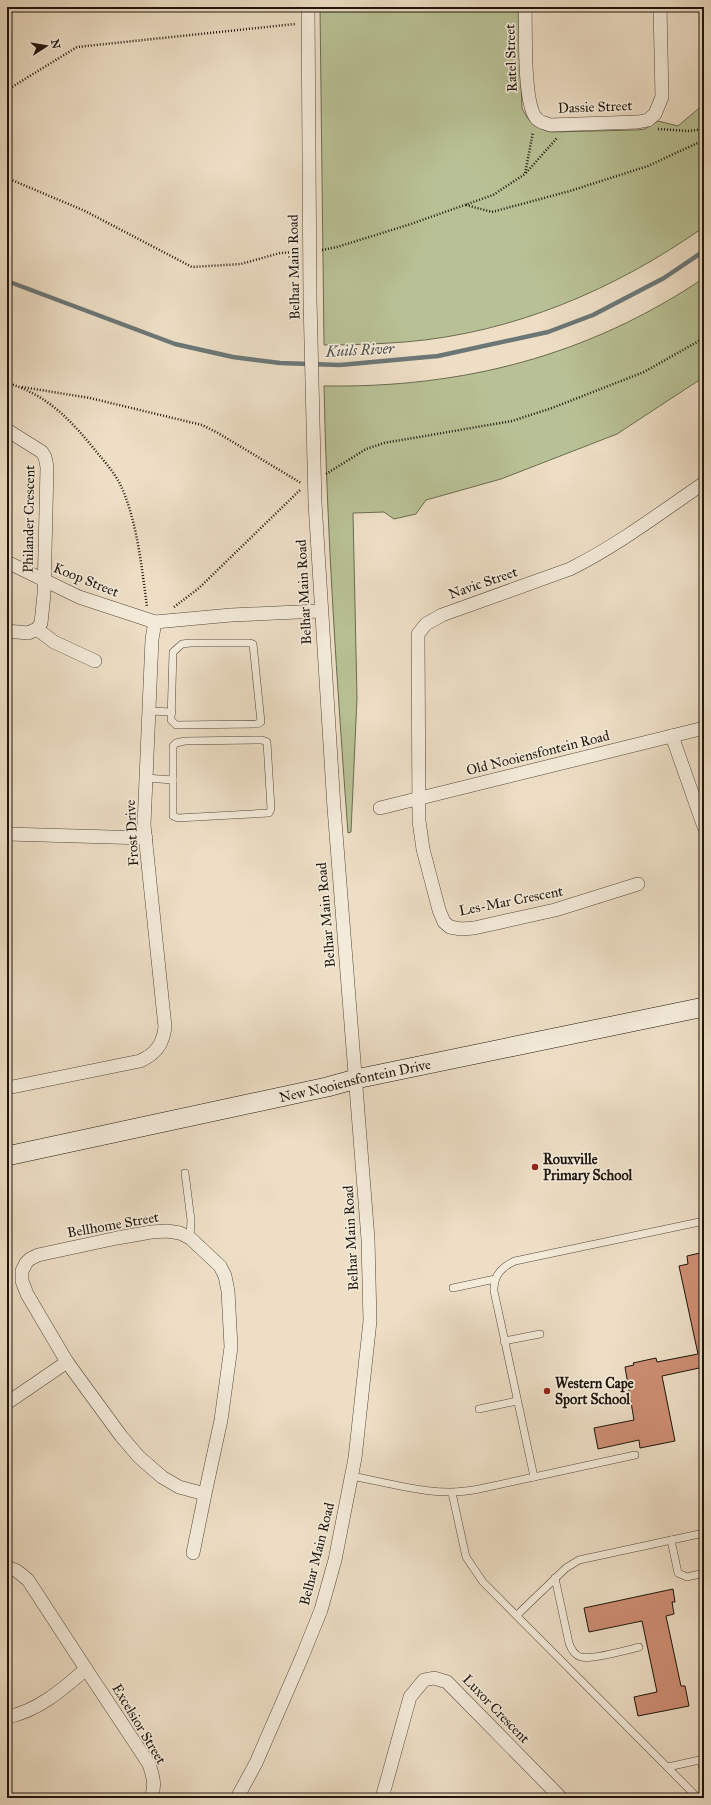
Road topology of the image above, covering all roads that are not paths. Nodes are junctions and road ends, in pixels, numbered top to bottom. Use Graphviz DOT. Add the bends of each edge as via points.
graph roads {
  1 [pos="308,7"];
  2 [pos="525,7"];
  3 [pos="660,7"];
  4 [pos="533,112"];
  5 [pos="7,430"];
  6 [pos="704,483"];
  7 [pos="7,562"];
  8 [pos="44,581"];
  9 [pos="320,611"];
  10 [pos="155,621"];
  11 [pos="37,629"];
  12 [pos="7,630"];
  13 [pos="95,661"];
  14 [pos="149,711"];
  15 [pos="172,712"];
  16 [pos="704,728"];
  17 [pos="672,736"];
  18 [pos="146,778"];
  19 [pos="173,780"];
  20 [pos="418,800"];
  21 [pos="380,808"];
  22 [pos="704,827"];
  23 [pos="7,834"];
  24 [pos="146,838"];
  25 [pos="638,884"];
  26 [pos="704,1007"];
  27 [pos="356,1079"];
  28 [pos="7,1088"];
  29 [pos="7,1156"];
  30 [pos="185,1173"];
  31 [pos="704,1221"];
  32 [pos="190,1238"];
  33 [pos="495,1280"];
  34 [pos="453,1288"];
  35 [pos="540,1334"];
  36 [pos="504,1342"];
  37 [pos="67,1362"];
  38 [pos="517,1401"];
  39 [pos="7,1403"];
  40 [pos="479,1409"];
  41 [pos="635,1456"];
  42 [pos="352,1476"];
  43 [pos="534,1477"];
  44 [pos="452,1493"];
  45 [pos="205,1494"];
  46 [pos="704,1532"];
  47 [pos="670,1540"];
  48 [pos="192,1553"];
  49 [pos="7,1566"];
  50 [pos="704,1573"];
  51 [pos="555,1578"];
  52 [pos="517,1615"];
  53 [pos="640,1647"];
  54 [pos="86,1669"];
  55 [pos="7,1717"];
  56 [pos="703,1760"];
  57 [pos="668,1767"];
  58 [pos="704,1774"];
  59 [pos="151,1798"];
  60 [pos="237,1798"];
  61 [pos="382,1798"];
  62 [pos="561,1798"];
  63 [pos="698,1798"];
  1 -- 9 [label="street, Belhar Main Road" via="310,300"];
  2 -- 4 [label="street, Ratel Street" via="529,98"];
  3 -- 4 [label="street, Dassie Street" via="662,97 655,114 648,120 550,125 541,122"];
  5 -- 8 [label="street, Philander Crescent" via="42,452 47,462"];
  6 -- 20 [label="street, Navic Street" via="609,548 570,569 442,615 426,624 418,634 417,646"];
  7 -- 8 [label="street, Koop Street"];
  8 -- 10 [label="street, Koop Street" via="79,597"];
  8 -- 11 [label="street, Philander Crescent" via="41,622"];
  9 -- 10 [label="street"];
  9 -- 27 [label="street, Belhar Main Road"];
  10 -- 14 [label="street, Frost Drive"];
  11 -- 12 [label="street" via="28,633"];
  11 -- 13 [label="street" via="54,642"];
  14 -- 15 [label="lane"];
  14 -- 18 [label="street, Frost Drive"];
  15 -- 15 [label="lane" via="171,720 176,725 259,723 262,720 253,644 180,645 173,652"];
  16 -- 17 [label="street, Old Nooiensfontein Road"];
  17 -- 20 [label="street, Old Nooiensfontein Road"];
  17 -- 22 [label="street"];
  18 -- 19 [label="lane"];
  18 -- 24 [label="street, Frost Drive"];
  19 -- 19 [label="lane" via="172,814 175,818 267,814 270,809 265,741 176,742 173,746"];
  20 -- 21 [label="street, Old Nooiensfontein Road"];
  20 -- 25 [label="street, Les-Mar Crescent" via="423,849 438,910 444,922 450,927 474,928 555,910"];
  23 -- 24 [label="street"];
  24 -- 28 [label="street, Frost Drive" via="164,1027 159,1047 148,1058 140,1061"];
  26 -- 27 [label="street, New Nooiensfontein Drive"];
  27 -- 29 [label="street, New Nooiensfontein Drive"];
  27 -- 42 [label="street, Belhar Main Road" via="368,1239 370,1321"];
  30 -- 32 [label="lane" via="191,1220"];
  31 -- 33 [label="lane" via="515,1261 503,1267"];
  32 -- 37 [label="street, Bellhome Street" via="180,1233 152,1232 38,1255 30,1259 22,1271 22,1281"];
  32 -- 45 [label="street, Bellhome Street" via="220,1266 228,1291 231,1347 221,1420"];
  33 -- 34 [label="lane"];
  33 -- 36 [label="lane" via="494,1291"];
  35 -- 36 [label="lane"];
  36 -- 38 [label="lane"];
  37 -- 39 [label="street"];
  37 -- 45 [label="street, Bellhome Street" via="139,1457 179,1487"];
  38 -- 40 [label="lane"];
  38 -- 43 [label="lane"];
  41 -- 43 [label="lane"];
  42 -- 44 [label="lane" via="433,1492"];
  42 -- 60 [label="street, Belhar Main Road" via="335,1560 321,1610 256,1763"];
  43 -- 44 [label="lane"];
  44 -- 52 [label="lane" via="466,1557 484,1582"];
  45 -- 48 [label="street, Bellhome Street"];
  46 -- 47 [label="lane"];
  47 -- 50 [label="lane" via="678,1573 687,1577"];
  47 -- 51 [label="lane" via="579,1560"];
  49 -- 54 [label="street, Excelsior Street" via="28,1580"];
  51 -- 52 [label="lane"];
  51 -- 53 [label="lane" via="573,1652 590,1658"];
  52 -- 57 [label="lane"];
  54 -- 55 [label="street" via="67,1686 35,1707"];
  54 -- 59 [label="street, Excelsior Street" via="149,1764 154,1780"];
  56 -- 57 [label="lane"];
  56 -- 58 [label="lane"];
  57 -- 63 [label="lane"];
  61 -- 62 [label="street, Luxor Crescent" via="410,1697 424,1680 434,1678 447,1682"];
}
